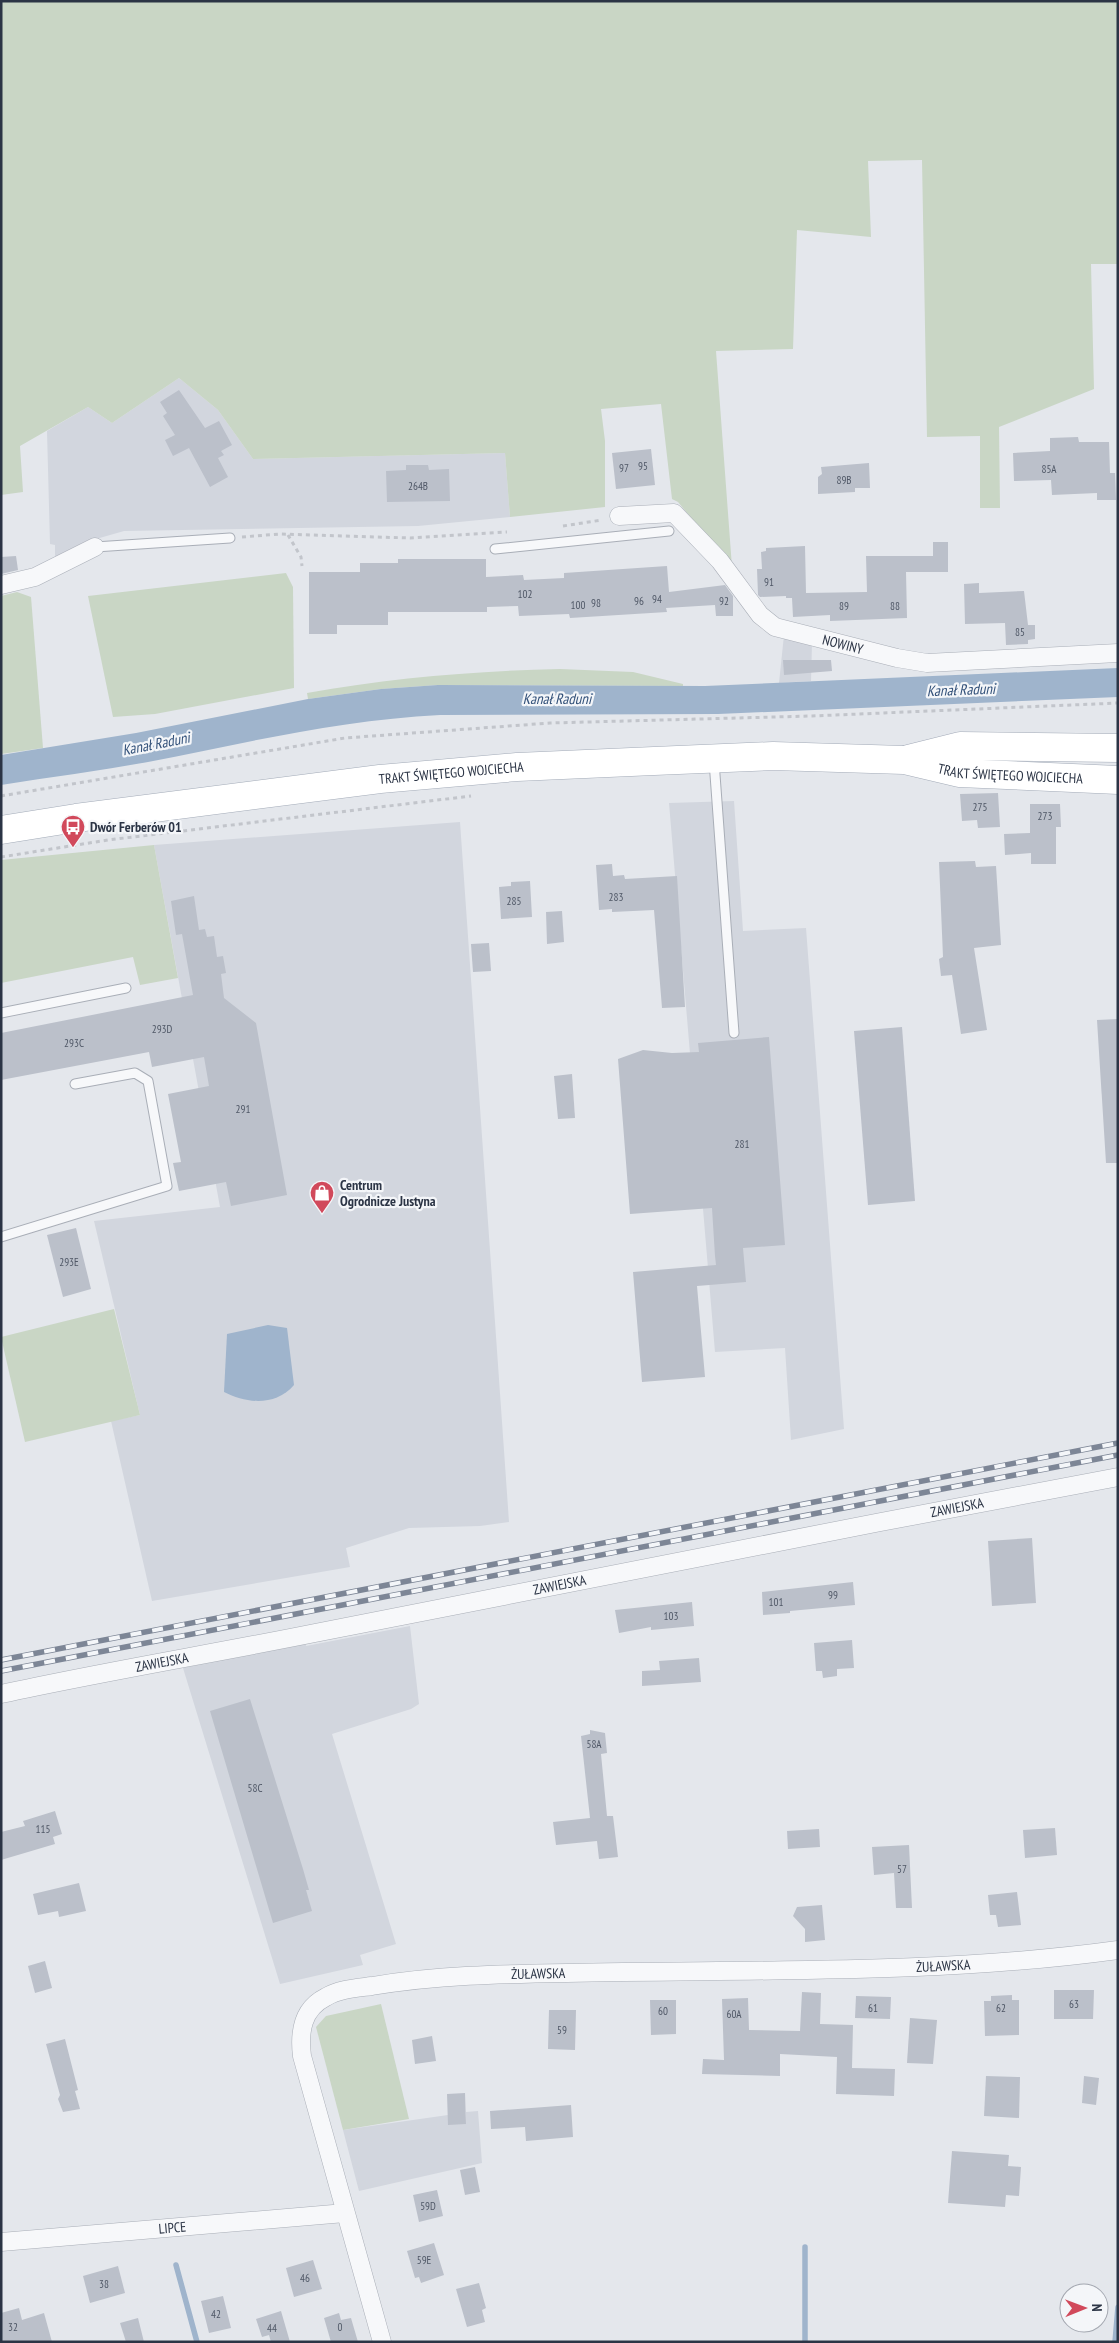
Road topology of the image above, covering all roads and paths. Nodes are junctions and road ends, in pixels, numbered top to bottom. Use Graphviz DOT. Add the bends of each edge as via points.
graph roads {
  1 [pos="643,515"];
  2 [pos="619,516"];
  3 [pos="554,528"];
  4 [pos="669,531"];
  5 [pos="510,532"];
  6 [pos="287,534"];
  7 [pos="645,534"];
  8 [pos="230,538"];
  9 [pos="96,547"];
  10 [pos="495,549"];
  11 [pos="302,566"];
  12 [pos="1,585"];
  13 [pos="1118,653"];
  14 [pos="1118,703"];
  15 [pos="1118,748"];
  16 [pos="714,759"];
  17 [pos="904,760"];
  18 [pos="1118,780"];
  19 [pos="1,796"];
  20 [pos="478,796"];
  21 [pos="1,830"];
  22 [pos="1,857"];
  23 [pos="126,988"];
  24 [pos="1,1013"];
  25 [pos="734,1033"];
  26 [pos="75,1084"];
  27 [pos="1,1237"];
  28 [pos="1118,1477"];
  29 [pos="1,1694"];
  30 [pos="1118,1950"];
  31 [pos="345,2213"];
  32 [pos="1,2242"];
  33 [pos="382,2342"];
  1 -- 2 [label="street, NOWINY"];
  1 -- 7 [label="lane"];
  1 -- 13 [label="street, NOWINY" via="674,513 720,561 760,615 775,627 927,663"];
  2 -- 3 [label="path" via="613,514 606,520"];
  4 -- 7 [label="lane"];
  5 -- 6 [label="path" via="410,538"];
  6 -- 8 [label="path"];
  6 -- 11 [label="path" via="301,557"];
  7 -- 10 [label="lane"];
  8 -- 9 [label="lane"];
  9 -- 12 [label="street" via="35,577"];
  14 -- 19 [label="path" via="550,723 345,738"];
  15 -- 17 [label="main road, TRAKT ŚWIĘTEGO WOJCIECHA" via="960,746"];
  16 -- 17 [label="main road, TRAKT ŚWIĘTEGO WOJCIECHA" via="773,756"];
  16 -- 21 [label="main road, TRAKT ŚWIĘTEGO WOJCIECHA" via="380,778"];
  16 -- 25 [label="lane"];
  17 -- 18 [label="main road, TRAKT ŚWIĘTEGO WOJCIECHA" via="959,774"];
  20 -- 22 [label="path" via="108,840"];
  23 -- 24 [label="lane"];
  26 -- 27 [label="lane" via="134,1073 148,1081 167,1186"];
  28 -- 29 [label="street, ZAWIEJSKA" via="101,1672"];
  30 -- 31 [label="street, ŻUŁAWSKA" via="1038,1961 916,1967 441,1976 326,1996 305,2016 300,2041"];
  31 -- 32 [label="street, LIPCE"];
  31 -- 33 [label="street, ŻUŁAWSKA"];
}
